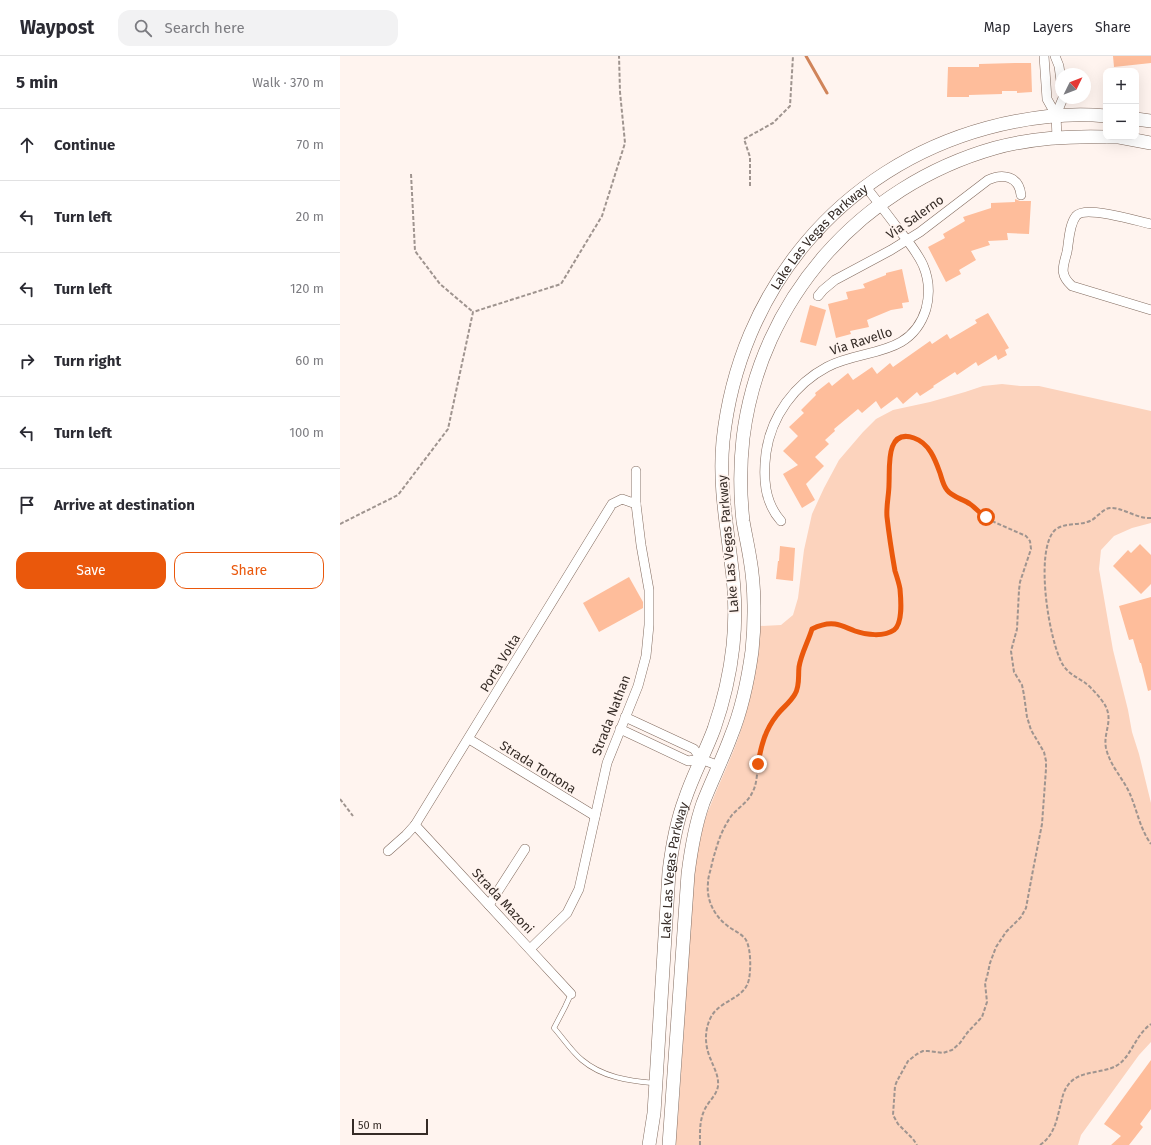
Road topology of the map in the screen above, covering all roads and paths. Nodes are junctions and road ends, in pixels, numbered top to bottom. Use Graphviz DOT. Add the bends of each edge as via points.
graph roads {
  1 [pos="619,56"];
  2 [pos="793,56"];
  3 [pos="1044,56"];
  4 [pos="1055,56"];
  5 [pos="1059,68"];
  6 [pos="1060,104"];
  7 [pos="1056,115"];
  8 [pos="1103,116"];
  9 [pos="1139,119"];
  10 [pos="1151,121"];
  11 [pos="1103,137"];
  12 [pos="1057,138"];
  13 [pos="1138,140"];
  14 [pos="1151,142"];
  15 [pos="411,174"];
  16 [pos="750,186"];
  17 [pos="866,186"];
  18 [pos="1021,195"];
  19 [pos="880,204"];
  20 [pos="1151,224"];
  21 [pos="907,240"];
  22 [pos="818,296"];
  23 [pos="1151,310"];
  24 [pos="473,312"];
  25 [pos="636,471"];
  26 [pos="636,504"];
  27 [pos="1151,518"];
  28 [pos="781,521"];
  29 [pos="340,524"];
  30 [pos="625,717"];
  31 [pos="620,729"];
  32 [pos="650,729"];
  33 [pos="468,739"];
  34 [pos="645,741"];
  35 [pos="701,759"];
  36 [pos="719,766"];
  37 [pos="340,799"];
  38 [pos="353,816"];
  39 [pos="595,816"];
  40 [pos="415,825"];
  41 [pos="1151,844"];
  42 [pos="524,849"];
  43 [pos="388,851"];
  44 [pos="489,905"];
  45 [pos="530,949"];
  46 [pos="571,994"];
  47 [pos="1151,1024"];
  48 [pos="656,1084"];
  49 [pos="648,1145"];
  50 [pos="669,1145"];
  51 [pos="700,1145"];
  52 [pos="918,1145"];
  53 [pos="1040,1145"];
  1 -- 24 [label="path" via="625,144 602,216 562,284"];
  2 -- 16 [label="path" via="790,106 773,123 744,138 750,157"];
  3 -- 7 [label="street" via="1047,99"];
  4 -- 5 [label="street"];
  6 -- 7 [label="street"];
  7 -- 8 [label="street, Lake Las Vegas Parkway"];
  7 -- 12 [label="street"];
  7 -- 17 [label="street, Lake Las Vegas Parkway" via="1008,122 966,134 925,150"];
  9 -- 10 [label="street"];
  11 -- 12 [label="street, Lake Las Vegas Parkway"];
  12 -- 19 [label="street, Lake Las Vegas Parkway" via="997,147 958,160 921,178"];
  13 -- 14 [label="street, Lake Las Vegas Parkway"];
  15 -- 24 [label="path" via="415,252 440,284"];
  17 -- 19 [label="street, Via Ravello"];
  17 -- 35 [label="street, Lake Las Vegas Parkway" via="819,227 794,257 771,291 738,364 728,403 722,477 735,605 733,647 726,688"];
  18 -- 21 [label="street, Via Salerno" via="1012,179 1005,176 993,178"];
  19 -- 21 [label="street, Via Ravello"];
  19 -- 36 [label="street, Lake Las Vegas Parkway" via="854,225 826,254 801,286 780,321 763,359 751,398 744,438 741,479 743,520 751,561 754,605 752,649 744,692 732,734"];
  20 -- 23 [label="street" via="1100,212 1080,212 1072,225 1063,272 1065,280 1072,286"];
  21 -- 22 [label="street, Via Salerno" via="835,280"];
  21 -- 28 [label="street, Via Ravello" via="923,264 928,284 927,306 914,331 891,348 840,361 816,373 792,395 775,422 767,447 766,490 770,507"];
  24 -- 29 [label="path" via="448,429 398,495"];
  25 -- 26 [label="street, Strada Nathan"];
  26 -- 30 [label="street, Strada Nathan" via="649,590 649,625 646,656 638,686"];
  26 -- 33 [label="street, Porta Volta" via="622,499 612,504"];
  27 -- 41 [label="path" via="1109,508 1090,521 1064,525 1050,538 1044,567 1047,612 1059,658 1063,666 1091,688 1105,705 1109,721 1106,736 1107,752 1130,794 1139,822"];
  30 -- 31 [label="street, Strada Nathan"];
  30 -- 32 [label="street"];
  31 -- 34 [label="street"];
  31 -- 39 [label="street, Strada Nathan" via="607,763"];
  32 -- 34 [label="lane"];
  32 -- 35 [label="street" via="694,749"];
  33 -- 39 [label="street, Strada Tortona"];
  33 -- 40 [label="street, Porta Volta"];
  34 -- 35 [label="street" via="688,761"];
  35 -- 36 [label="street"];
  35 -- 48 [label="street, Lake Las Vegas Parkway" via="678,820 668,872"];
  36 -- 50 [label="street, Lake Las Vegas Parkway" via="696,826 691,850"];
  37 -- 38 [label="path"];
  39 -- 45 [label="street, Strada Nathan" via="580,889 567,913"];
  40 -- 43 [label="street, Porta Volta"];
  40 -- 44 [label="street, Strada Mazoni"];
  42 -- 44 [label="street"];
  44 -- 45 [label="street, Strada Mazoni"];
  45 -- 46 [label="street, Strada Mazoni"];
  46 -- 48 [label="lane" via="554,1028 580,1059 607,1074 629,1081"];
  47 -- 53 [label="path" via="1139,1036 1122,1062 1110,1069 1084,1074 1067,1086 1054,1130"];
  48 -- 49 [label="street, Lake Las Vegas Parkway"];
  51 -- 52 [label="path" via="701,1122 718,1086 717,1073 706,1046 707,1027 714,1012 744,990 750,972 750,954 746,940 718,917 708,898 708,883 719,837 732,815 752,794 767,729 796,693 799,667 812,629 835,624 865,634 875,634 891,631 898,625 900,588 887,516 889,459 894,442 907,436 924,444 931,452 948,492 969,503 982,515 1026,536 1030,541 1031,549 1020,582 1017,630 1011,651 1014,672 1022,685 1026,717 1046,761 1042,824 1026,908 996,947 988,971 987,1002 982,1017 952,1050 943,1053 923,1051 908,1061 895,1086 893,1115"];
}
